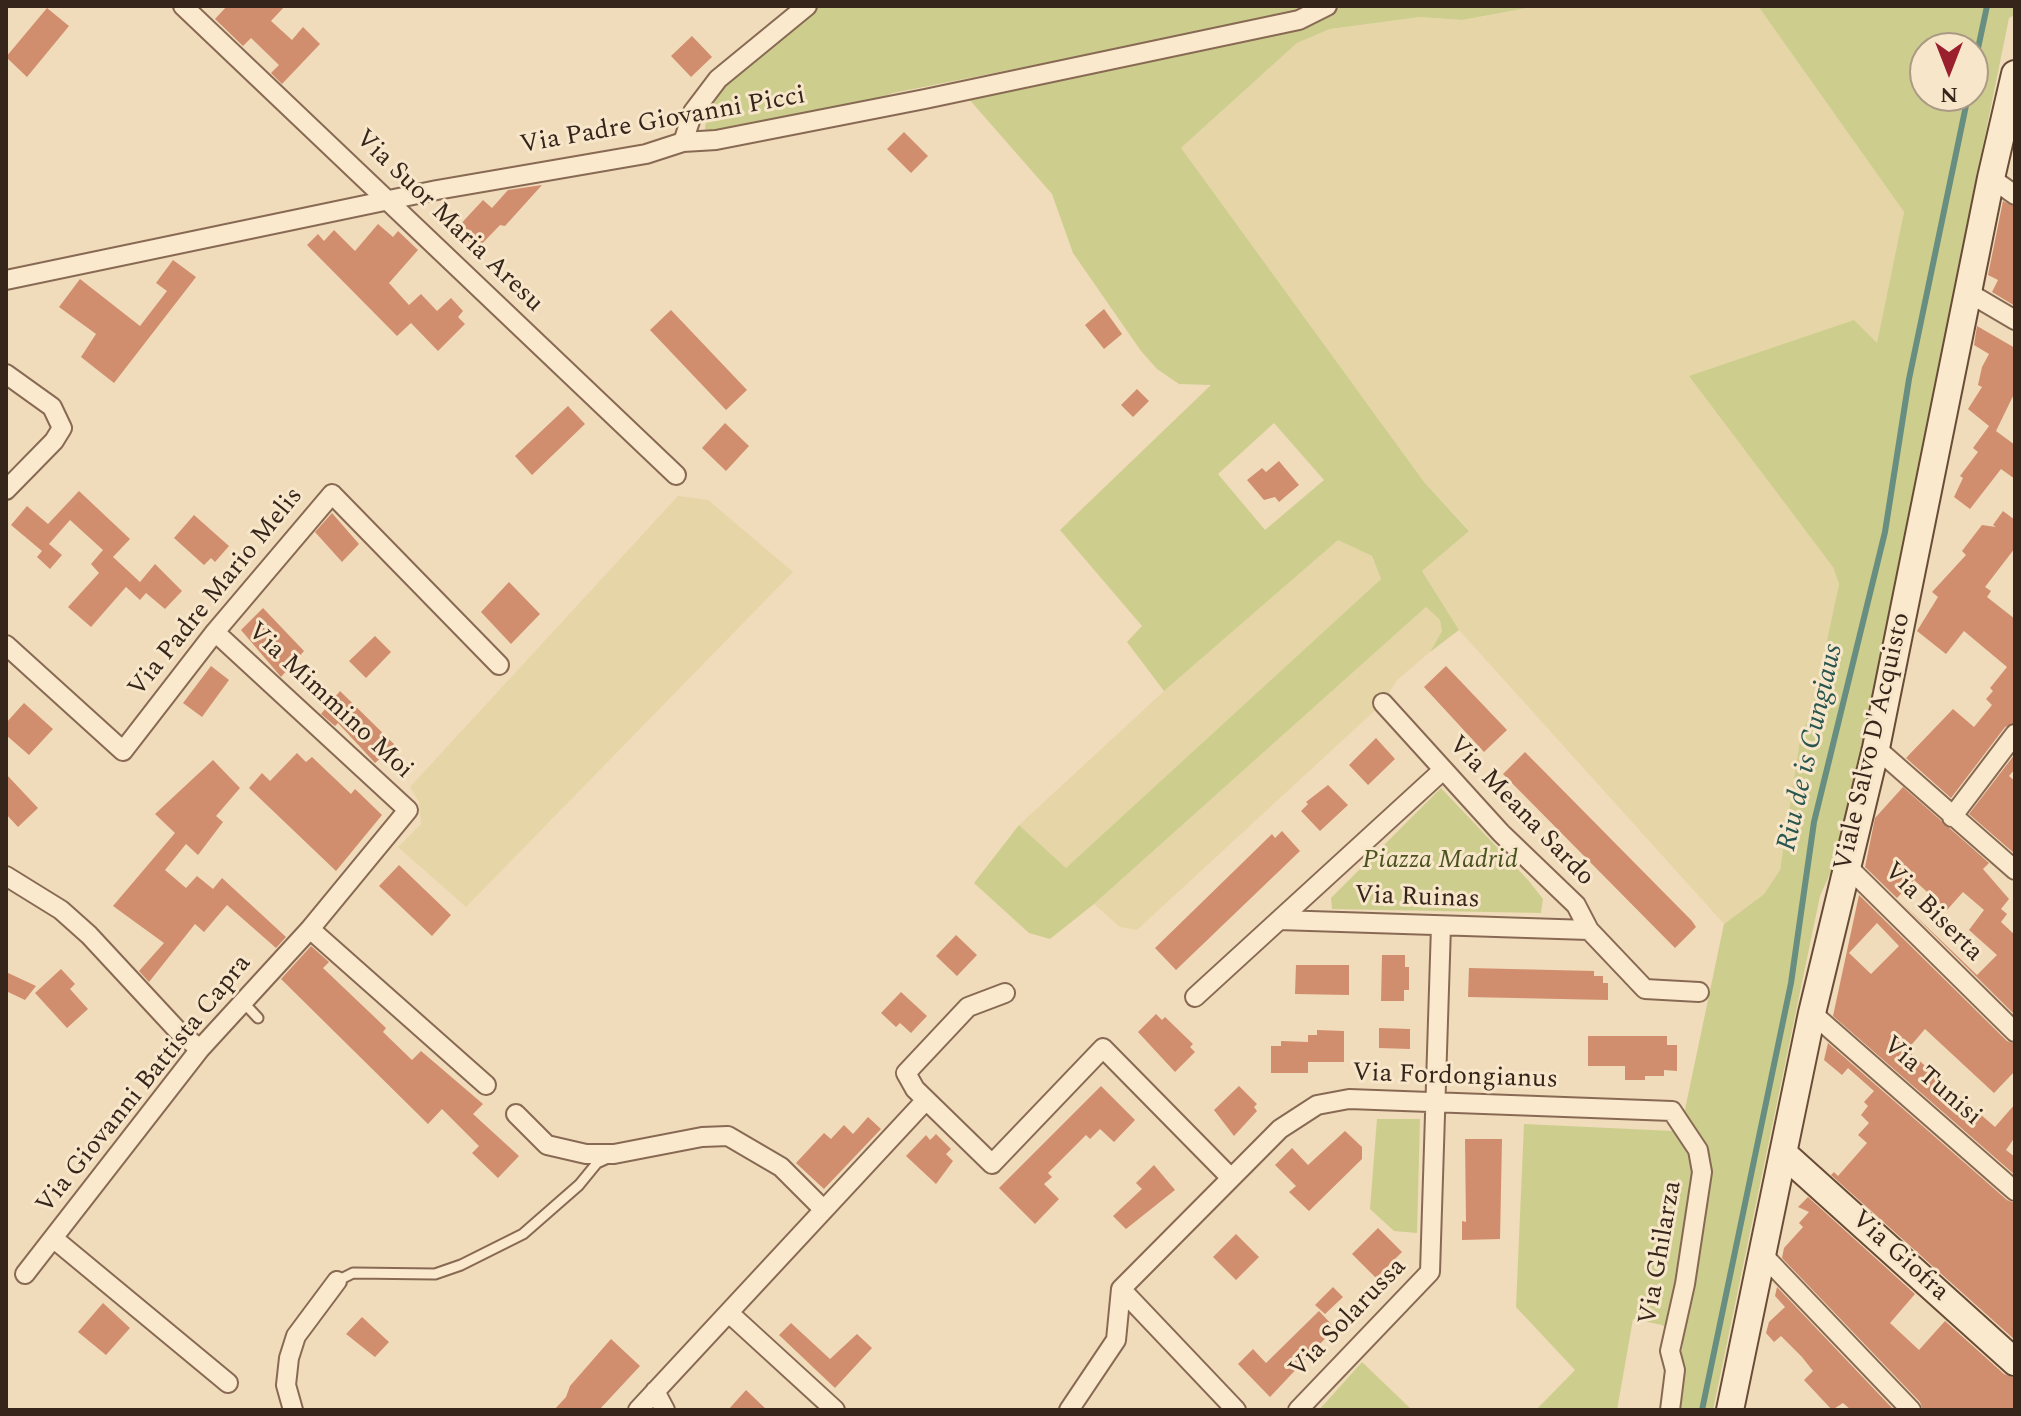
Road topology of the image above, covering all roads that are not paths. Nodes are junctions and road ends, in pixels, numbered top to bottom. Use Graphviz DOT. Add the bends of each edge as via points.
graph roads {
  1 [pos="183,6"];
  2 [pos="807,6"];
  3 [pos="1327,6"];
  4 [pos="2015,74"];
  5 [pos="683,142"];
  6 [pos="1991,178"];
  7 [pos="2015,195"];
  8 [pos="388,200"];
  9 [pos="6,280"];
  10 [pos="1969,293"];
  11 [pos="2015,320"];
  12 [pos="6,374"];
  13 [pos="676,475"];
  14 [pos="6,490"];
  15 [pos="215,632"];
  16 [pos="6,645"];
  17 [pos="499,665"];
  18 [pos="1383,703"];
  19 [pos="2015,734"];
  20 [pos="1876,748"];
  21 [pos="1443,770"];
  22 [pos="408,810"];
  23 [pos="1952,817"];
  24 [pos="1846,865"];
  25 [pos="2015,870"];
  26 [pos="6,876"];
  27 [pos="1315,887"];
  28 [pos="1567,896"];
  29 [pos="1279,920"];
  30 [pos="1329,922"];
  31 [pos="1441,926"];
  32 [pos="310,929"];
  33 [pos="1554,929"];
  34 [pos="1589,930"];
  35 [pos="1699,992"];
  36 [pos="1005,993"];
  37 [pos="1195,997"];
  38 [pos="243,1002"];
  39 [pos="1812,1013"];
  40 [pos="258,1018"];
  41 [pos="2015,1032"];
  42 [pos="200,1049"];
  43 [pos="486,1085"];
  44 [pos="926,1100"];
  45 [pos="1436,1103"];
  46 [pos="1672,1111"];
  47 [pos="516,1114"];
  48 [pos="1783,1153"];
  49 [pos="614,1154"];
  50 [pos="1231,1178"];
  51 [pos="2015,1191"];
  52 [pos="824,1210"];
  53 [pos="53,1238"];
  54 [pos="1762,1254"];
  55 [pos="25,1274"];
  56 [pos="337,1281"];
  57 [pos="1121,1289"];
  58 [pos="729,1313"];
  59 [pos="2015,1362"];
  60 [pos="228,1383"];
  61 [pos="655,1391"];
  62 [pos="293,1410"];
  63 [pos="638,1410"];
  64 [pos="665,1410"];
  65 [pos="835,1410"];
  66 [pos="1069,1410"];
  67 [pos="1236,1410"];
  68 [pos="1298,1410"];
  69 [pos="1670,1410"];
  70 [pos="1730,1410"];
  71 [pos="1911,1410"];
  1 -- 8 [label="street, Via Suor Maria Aresu"];
  2 -- 5 [label="street" via="718,79 693,112"];
  3 -- 5 [label="street, Via Padre Giovanni Picci" via="1299,20 779,129"];
  4 -- 6 [label="street, Viale Salvo D'Acquisto"];
  5 -- 8 [label="street, Via Padre Giovanni Picci" via="646,154"];
  6 -- 7 [label="street"];
  6 -- 10 [label="street, Viale Salvo D'Acquisto"];
  8 -- 9 [label="street, Via Padre Giovanni Picci"];
  8 -- 13 [label="street, Via Suor Maria Aresu"];
  10 -- 11 [label="street"];
  10 -- 20 [label="street, Viale Salvo D'Acquisto"];
  12 -- 14 [label="street" via="52,407 62,428"];
  15 -- 16 [label="street, Via Padre Mario Melis" via="123,751"];
  15 -- 17 [label="street, Via Padre Mario Melis" via="332,494"];
  15 -- 22 [label="street, Via Mimmino Moi"];
  18 -- 21 [label="street, Via Meana Sardo"];
  19 -- 23 [label="street"];
  20 -- 23 [label="street"];
  20 -- 24 [label="street, Viale Salvo D'Acquisto"];
  21 -- 27 [label="street"];
  21 -- 28 [label="street, Via Meana Sardo"];
  22 -- 32 [label="street, Via Giovanni Battista Capra"];
  23 -- 25 [label="street"];
  24 -- 39 [label="street, Viale Salvo D'Acquisto"];
  24 -- 41 [label="street, Via Biserta"];
  26 -- 42 [label="street" via="61,910"];
  27 -- 29 [label="street"];
  27 -- 30 [label="street"];
  28 -- 33 [label="street"];
  28 -- 34 [label="street, Via Meana Sardo"];
  29 -- 30 [label="street, Via Ruinas"];
  29 -- 37 [label="street"];
  30 -- 31 [label="street, Via Ruinas"];
  31 -- 33 [label="street, Via Ruinas"];
  31 -- 45 [label="street, Via Solarussa"];
  32 -- 38 [label="street, Via Giovanni Battista Capra"];
  32 -- 43 [label="street"];
  33 -- 34 [label="street, Via Ruinas"];
  34 -- 35 [label="street, Via Meana Sardo" via="1645,989"];
  36 -- 44 [label="street" via="968,1007 906,1073"];
  38 -- 40 [label="lane"];
  38 -- 42 [label="street, Via Giovanni Battista Capra"];
  39 -- 48 [label="street, Viale Salvo D'Acquisto"];
  39 -- 51 [label="street, Via Tunisi"];
  42 -- 53 [label="street, Via Giovanni Battista Capra"];
  44 -- 50 [label="street" via="992,1164 1103,1048"];
  44 -- 52 [label="street"];
  45 -- 46 [label="street, Via Fordongianus"];
  45 -- 50 [label="street, Via Fordongianus" via="1349,1099 1317,1105 1280,1129"];
  45 -- 68 [label="street, Via Solarussa" via="1430,1272"];
  46 -- 69 [label="street, Via Ghilarza" via="1698,1150 1702,1172 1670,1351 1675,1370"];
  47 -- 49 [label="street" via="547,1145"];
  48 -- 54 [label="street, Viale Salvo D'Acquisto"];
  48 -- 59 [label="street, Via Giofra"];
  49 -- 52 [label="street" via="728,1136 781,1167"];
  49 -- 56 [label="lane" via="597,1163 523,1234 461,1265 435,1274 353,1273"];
  50 -- 57 [label="street, Via Fordongianus"];
  52 -- 58 [label="street"];
  53 -- 55 [label="street, Via Giovanni Battista Capra"];
  53 -- 60 [label="street, Via Giovanni Battista Capra"];
  54 -- 70 [label="street, Viale Salvo D'Acquisto"];
  54 -- 71 [label="street"];
  56 -- 62 [label="street" via="296,1336 286,1385"];
  57 -- 66 [label="street" via="1116,1340"];
  57 -- 67 [label="street"];
  58 -- 61 [label="street"];
  58 -- 65 [label="street"];
  61 -- 63 [label="street"];
  61 -- 64 [label="street"];
}
